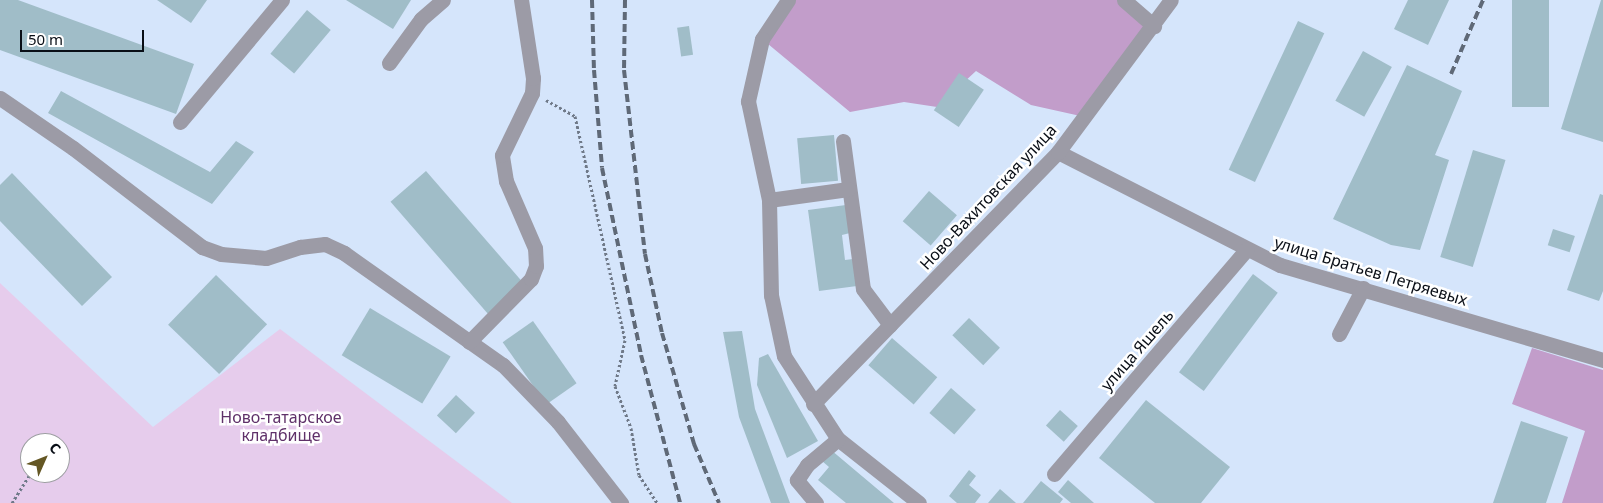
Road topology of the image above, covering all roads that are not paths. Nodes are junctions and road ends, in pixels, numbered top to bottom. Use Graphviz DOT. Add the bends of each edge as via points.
graph roads {
  1 [pos="282,0"];
  2 [pos="443,0"];
  3 [pos="521,0"];
  4 [pos="788,0"];
  5 [pos="1124,0"];
  6 [pos="1169,3"];
  7 [pos="1137,11"];
  8 [pos="1154,26"];
  9 [pos="389,64"];
  10 [pos="0,98"];
  11 [pos="180,122"];
  12 [pos="844,141"];
  13 [pos="1058,152"];
  14 [pos="848,189"];
  15 [pos="769,200"];
  16 [pos="1247,249"];
  17 [pos="1363,288"];
  18 [pos="890,325"];
  19 [pos="1339,334"];
  20 [pos="469,342"];
  21 [pos="1603,360"];
  22 [pos="813,404"];
  23 [pos="838,439"];
  24 [pos="1054,474"];
  25 [pos="621,503"];
  26 [pos="816,503"];
  27 [pos="918,503"];
  1 -- 11 [label="street"];
  2 -- 9 [label="street" via="421,19"];
  3 -- 20 [label="street" via="533,78 532,93 502,155 506,181 535,248 536,266 531,279"];
  4 -- 15 [label="street" via="762,39 748,101"];
  5 -- 7 [label="street"];
  6 -- 7 [label="street" via="1152,14"];
  6 -- 8 [label="street, Ново-Вахитовская улица"];
  7 -- 8 [label="street"];
  8 -- 13 [label="street, Ново-Вахитовская улица"];
  10 -- 20 [label="street" via="73,148 202,247 222,254 266,258 300,247 325,244 344,253"];
  12 -- 14 [label="street"];
  13 -- 16 [label="street, улица Братьев Петряевых"];
  13 -- 18 [label="street, Ново-Вахитовская улица"];
  14 -- 15 [label="street"];
  14 -- 18 [label="street" via="863,290"];
  15 -- 22 [label="street" via="771,295 784,356"];
  16 -- 17 [label="street, улица Братьев Петряевых" via="1280,264"];
  16 -- 24 [label="street, улица Яшель"];
  17 -- 19 [label="street"];
  17 -- 21 [label="street, улица Братьев Петряевых" via="1473,314"];
  18 -- 22 [label="street, Ново-Вахитовская улица"];
  20 -- 25 [label="street" via="503,365 558,422"];
  22 -- 23 [label="street"];
  23 -- 26 [label="street" via="807,465 798,480"];
  23 -- 27 [label="street"];
}
